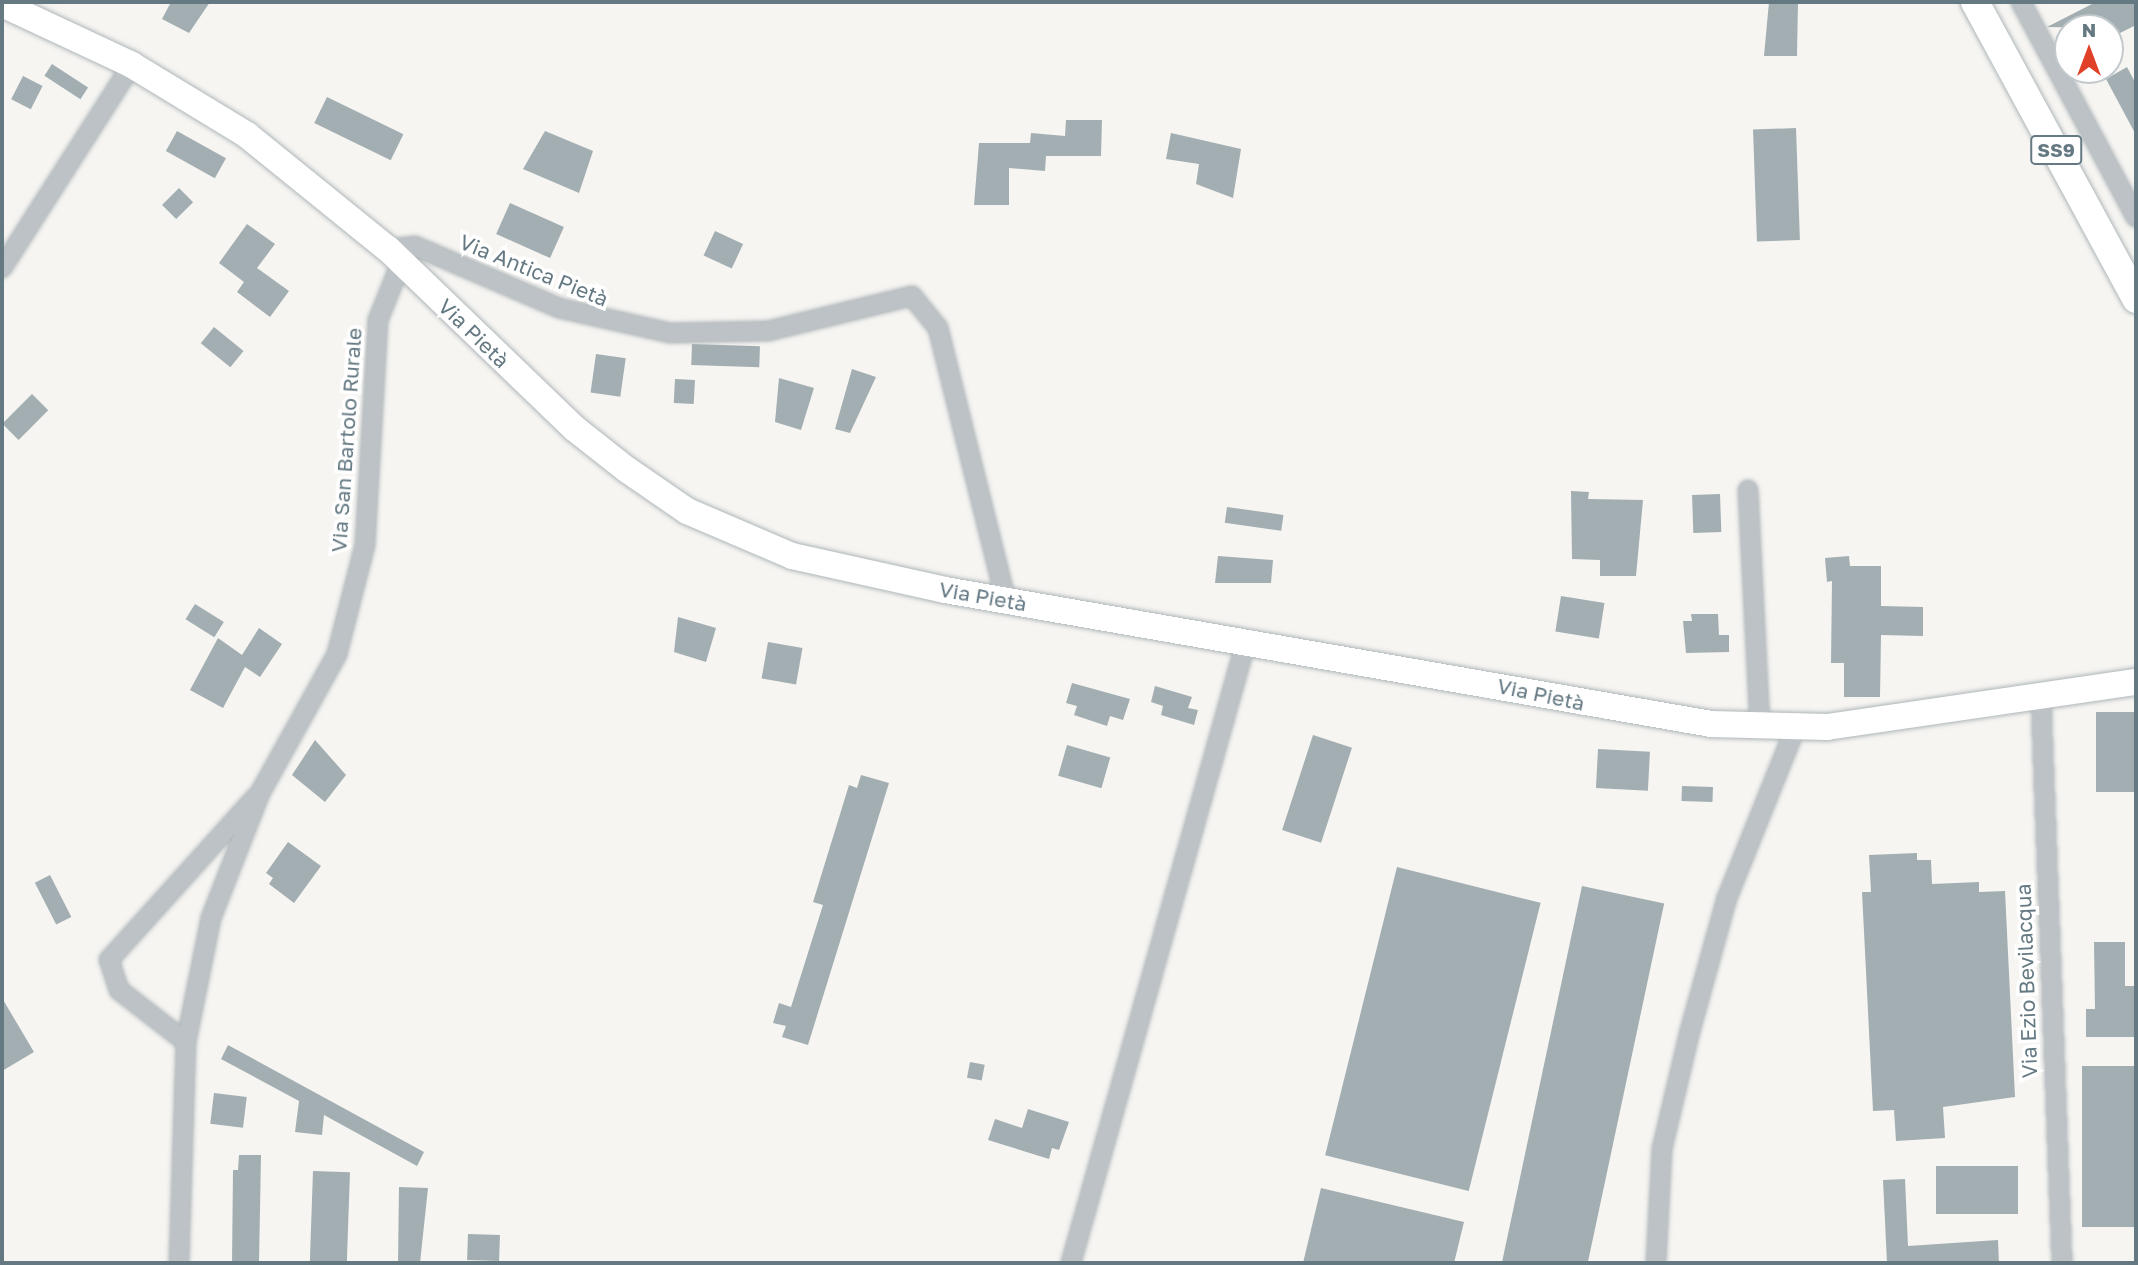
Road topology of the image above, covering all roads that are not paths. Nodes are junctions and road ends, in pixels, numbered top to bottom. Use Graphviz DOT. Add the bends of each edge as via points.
graph roads {
  1 [pos="1975,2"];
  2 [pos="2021,2"];
  3 [pos="2,4"];
  4 [pos="132,65"];
  5 [pos="2131,195"];
  6 [pos="2136,217"];
  7 [pos="395,256"];
  8 [pos="2,268"];
  9 [pos="2136,299"];
  10 [pos="1748,489"];
  11 [pos="1006,600"];
  12 [pos="1246,642"];
  13 [pos="2136,682"];
  14 [pos="2042,696"];
  15 [pos="1760,727"];
  16 [pos="1795,729"];
  17 [pos="260,793"];
  18 [pos="186,1042"];
  19 [pos="179,1263"];
  20 [pos="1071,1263"];
  21 [pos="1656,1263"];
  22 [pos="2062,1263"];
  1 -- 9 [label="main road, SS9"];
  2 -- 5 [label="street"];
  3 -- 4 [label="street, Via Pietà"];
  4 -- 7 [label="street, Via Pietà" via="247,135"];
  4 -- 8 [label="street"];
  5 -- 6 [label="street"];
  7 -- 11 [label="street, Via Pietà" via="574,428 687,511 792,556"];
  7 -- 11 [label="street, Via Antica Pietà" via="415,246 559,308 670,334 768,331 912,296 938,328"];
  7 -- 17 [label="street, Via San Bartolo Rurale" via="378,320 365,545 337,654"];
  10 -- 15 [label="street"];
  11 -- 12 [label="street, Via Pietà"];
  12 -- 15 [label="street, Via Pietà" via="1638,715"];
  12 -- 20 [label="street"];
  13 -- 14 [label="street, Via Pietà"];
  14 -- 16 [label="street, Via Pietà"];
  14 -- 22 [label="street, Via Ezio Bevilacqua"];
  15 -- 16 [label="street, Via Pietà"];
  16 -- 21 [label="street" via="1727,898 1690,1031 1662,1149"];
  17 -- 18 [label="street, Via San Bartolo Rurale" via="211,918"];
  17 -- 18 [label="street" via="108,960 119,990"];
  18 -- 19 [label="street, Via San Bartolo Rurale"];
}
